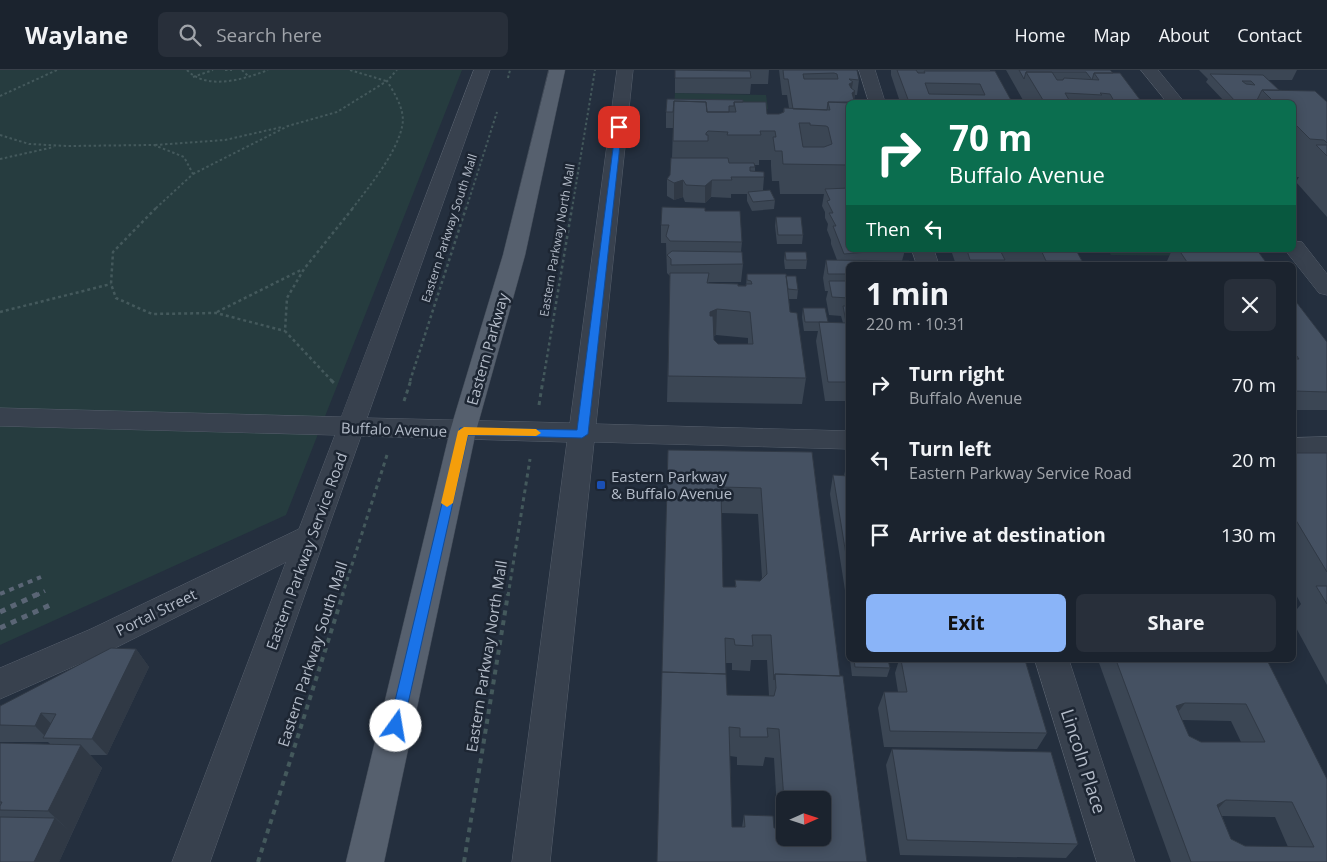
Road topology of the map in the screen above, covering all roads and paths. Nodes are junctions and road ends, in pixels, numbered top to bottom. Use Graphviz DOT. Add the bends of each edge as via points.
graph roads {
  1 [pos="57,70"];
  2 [pos="187,70"];
  3 [pos="214,70"];
  4 [pos="224,70"];
  5 [pos="232,70"];
  6 [pos="242,70"];
  7 [pos="268,70"];
  8 [pos="350,70"];
  9 [pos="397,70"];
  10 [pos="482,70"];
  11 [pos="510,70"];
  12 [pos="557,70"];
  13 [pos="596,70"];
  14 [pos="625,70"];
  15 [pos="867,70"];
  16 [pos="1149,70"];
  17 [pos="193,77"];
  18 [pos="249,77"];
  19 [pos="507,79"];
  20 [pos="387,81"];
  21 [pos="4,95"];
  22 [pos="0,96"];
  23 [pos="0,100"];
  24 [pos="876,100"];
  25 [pos="1174,100"];
  26 [pos="498,107"];
  27 [pos="288,126"];
  28 [pos="0,135"];
  29 [pos="154,145"];
  30 [pos="60,146"];
  31 [pos="0,159"];
  32 [pos="193,174"];
  33 [pos="1296,249"];
  34 [pos="304,269"];
  35 [pos="1319,269"];
  36 [pos="111,284"];
  37 [pos="1327,288"];
  38 [pos="0,312"];
  39 [pos="216,313"];
  40 [pos="285,331"];
  41 [pos="335,384"];
  42 [pos="407,392"];
  43 [pos="538,408"];
  44 [pos="0,417"];
  45 [pos="352,427"];
  46 [pos="464,431"];
  47 [pos="582,434"];
  48 [pos="846,440"];
  49 [pos="1296,447"];
  50 [pos="1327,447"];
  51 [pos="388,454"];
  52 [pos="531,454"];
  53 [pos="311,536"];
  54 [pos="1053,662"];
  55 [pos="0,684"];
  56 [pos="191,862"];
  57 [pos="258,862"];
  58 [pos="365,862"];
  59 [pos="464,862"];
  60 [pos="531,862"];
  61 [pos="1116,862"];
  1 -- 21 [label="path"];
  2 -- 17 [label="path"];
  3 -- 17 [label="path"];
  4 -- 5 [label="path"];
  6 -- 18 [label="path"];
  7 -- 18 [label="path"];
  8 -- 20 [label="path"];
  9 -- 20 [label="path"];
  10 -- 45 [label="street, Eastern Parkway Service Road"];
  11 -- 19 [label="path"];
  12 -- 46 [label="main road, Eastern Parkway" via="514,255"];
  13 -- 43 [label="path, Eastern Parkway North Mall"];
  14 -- 47 [label="street"];
  15 -- 24 [label="street"];
  16 -- 25 [label="street"];
  17 -- 18 [label="path" via="217,81"];
  20 -- 27 [label="path" via="337,112"];
  20 -- 34 [label="path" via="400,102 403,126 394,148 366,191"];
  21 -- 22 [label="path"];
  21 -- 23 [label="path"];
  26 -- 42 [label="path, Eastern Parkway South Mall"];
  27 -- 29 [label="path" via="225,140"];
  27 -- 32 [label="path"];
  28 -- 30 [label="path" via="29,144"];
  29 -- 30 [label="path"];
  29 -- 32 [label="path" via="184,157"];
  30 -- 31 [label="path"];
  32 -- 36 [label="path" via="148,214 113,252"];
  33 -- 35 [label="street"];
  34 -- 39 [label="path"];
  34 -- 40 [label="path" via="287,298"];
  35 -- 37 [label="street"];
  36 -- 38 [label="path"];
  36 -- 39 [label="path" via="116,298 152,314"];
  39 -- 40 [label="path"];
  40 -- 41 [label="path"];
  44 -- 45 [label="street, Buffalo Avenue"];
  45 -- 46 [label="street, Buffalo Avenue"];
  45 -- 53 [label="street, Eastern Parkway Service Road"];
  46 -- 47 [label="street, Buffalo Avenue"];
  46 -- 58 [label="main road, Eastern Parkway"];
  47 -- 48 [label="street, Buffalo Avenue"];
  47 -- 60 [label="street"];
  49 -- 50 [label="street"];
  51 -- 57 [label="path, Eastern Parkway South Mall"];
  52 -- 59 [label="path, Eastern Parkway North Mall"];
  53 -- 55 [label="street, Portal Street"];
  53 -- 56 [label="street, Eastern Parkway Service Road"];
  54 -- 61 [label="street, Lincoln Place"];
}
